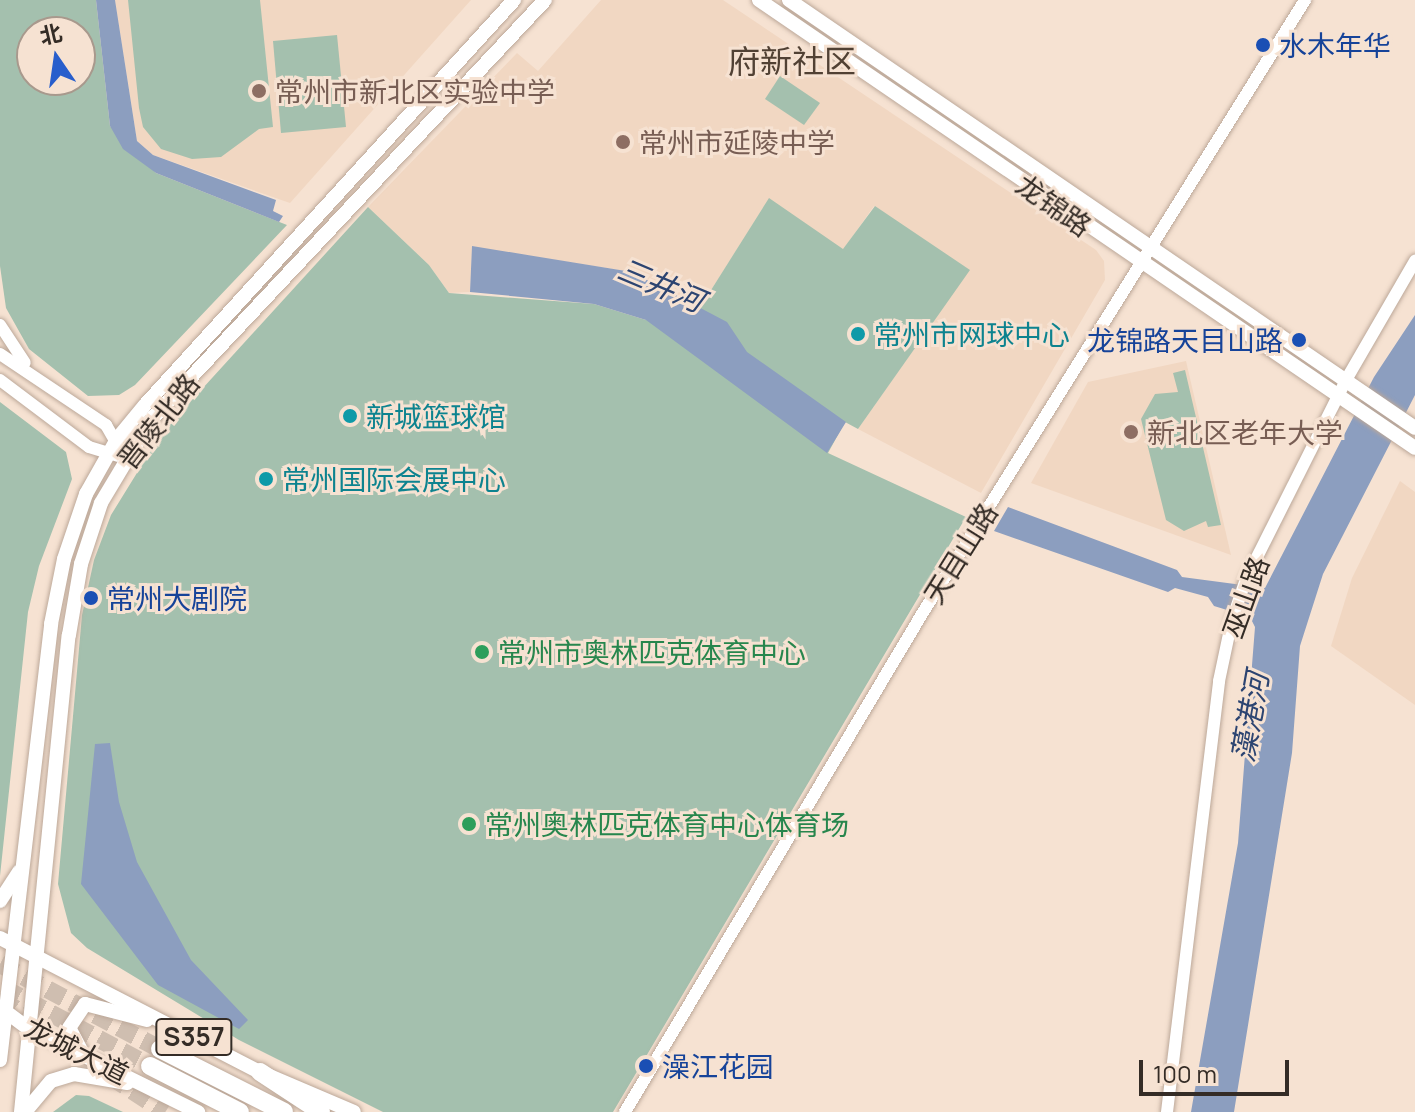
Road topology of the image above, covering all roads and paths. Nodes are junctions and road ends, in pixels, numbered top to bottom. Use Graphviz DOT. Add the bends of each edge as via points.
graph roads {
  1 [pos="514,0"];
  2 [pos="545,0"];
  3 [pos="759,0"];
  4 [pos="789,0"];
  5 [pos="1305,0"];
  6 [pos="1150,250"];
  7 [pos="1415,261"];
  8 [pos="1140,265"];
  9 [pos="0,325"];
  10 [pos="0,354"];
  11 [pos="38,377"];
  12 [pos="0,380"];
  13 [pos="1346,380"];
  14 [pos="1339,396"];
  15 [pos="82,408"];
  16 [pos="1411,425"];
  17 [pos="65,428"];
  18 [pos="117,439"];
  19 [pos="1415,448"];
  20 [pos="110,453"];
  21 [pos="125,458"];
  22 [pos="27,840"];
  23 [pos="0,901"];
  24 [pos="0,938"];
  25 [pos="15,945"];
  26 [pos="36,954"];
  27 [pos="3,1009"];
  28 [pos="28,1028"];
  29 [pos="182,1031"];
  30 [pos="160,1049"];
  31 [pos="90,1057"];
  32 [pos="0,1060"];
  33 [pos="150,1066"];
  34 [pos="260,1072"];
  35 [pos="160,1093"];
  36 [pos="23,1112"];
  37 [pos="198,1112"];
  38 [pos="240,1112"];
  39 [pos="284,1112"];
  40 [pos="321,1112"];
  41 [pos="354,1112"];
  42 [pos="625,1112"];
  43 [pos="1167,1112"];
  1 -- 18 [label="main road, 晋陵北路"];
  2 -- 21 [label="main road, 晋陵北路" via="150,421"];
  3 -- 8 [label="main road, 龙锦路"];
  4 -- 6 [label="main road, 龙锦路"];
  5 -- 6 [label="street, 天目山路"];
  6 -- 8 [label="street, 天目山路"];
  6 -- 13 [label="main road, 龙锦路"];
  7 -- 13 [label="street, 巫山路"];
  8 -- 14 [label="main road, 龙锦路"];
  8 -- 42 [label="street, 天目山路" via="922,614"];
  9 -- 11 [label="street"];
  10 -- 11 [label="street"];
  11 -- 15 [label="street"];
  12 -- 17 [label="street"];
  13 -- 14 [label="street, 巫山路"];
  13 -- 16 [label="main road, 龙锦路"];
  14 -- 19 [label="main road, 龙锦路"];
  14 -- 43 [label="street, 巫山路" via="1246,579 1232,620 1219,681"];
  15 -- 17 [label="street" via="85,420 77,428"];
  15 -- 18 [label="street"];
  17 -- 20 [label="street" via="89,447"];
  18 -- 20 [label="main road, 晋陵北路"];
  18 -- 21 [label="street"];
  20 -- 21 [label="street"];
  20 -- 22 [label="main road, 晋陵北路" via="86,494 64,559 51,624"];
  21 -- 26 [label="main road, 晋陵北路" via="101,503 81,564 67,649"];
  22 -- 23 [label="main road" via="17,882"];
  22 -- 25 [label="main road, 晋陵北路"];
  24 -- 25 [label="main road, S357"];
  25 -- 26 [label="main road, S357"];
  25 -- 27 [label="main road, 晋陵北路"];
  26 -- 28 [label="main road, 晋陵北路"];
  26 -- 29 [label="main road, S357"];
  27 -- 28 [label="main road, 龙城大道 / S357"];
  27 -- 32 [label="main road, 晋陵北路"];
  28 -- 31 [label="main road, 龙城大道 / S357"];
  28 -- 36 [label="main road, 晋陵北路"];
  29 -- 31 [label="main road" via="85,1004 69,1028 79,1050"];
  29 -- 34 [label="main road, S357"];
  30 -- 39 [label="highway"];
  31 -- 35 [label="main road, 龙城大道 / S357"];
  33 -- 38 [label="highway"];
  34 -- 40 [label="highway"];
  34 -- 41 [label="main road, S357"];
  35 -- 36 [label="main road" via="99,1075 74,1074 51,1081"];
  35 -- 37 [label="main road, 龙城大道 / S357"];
}
